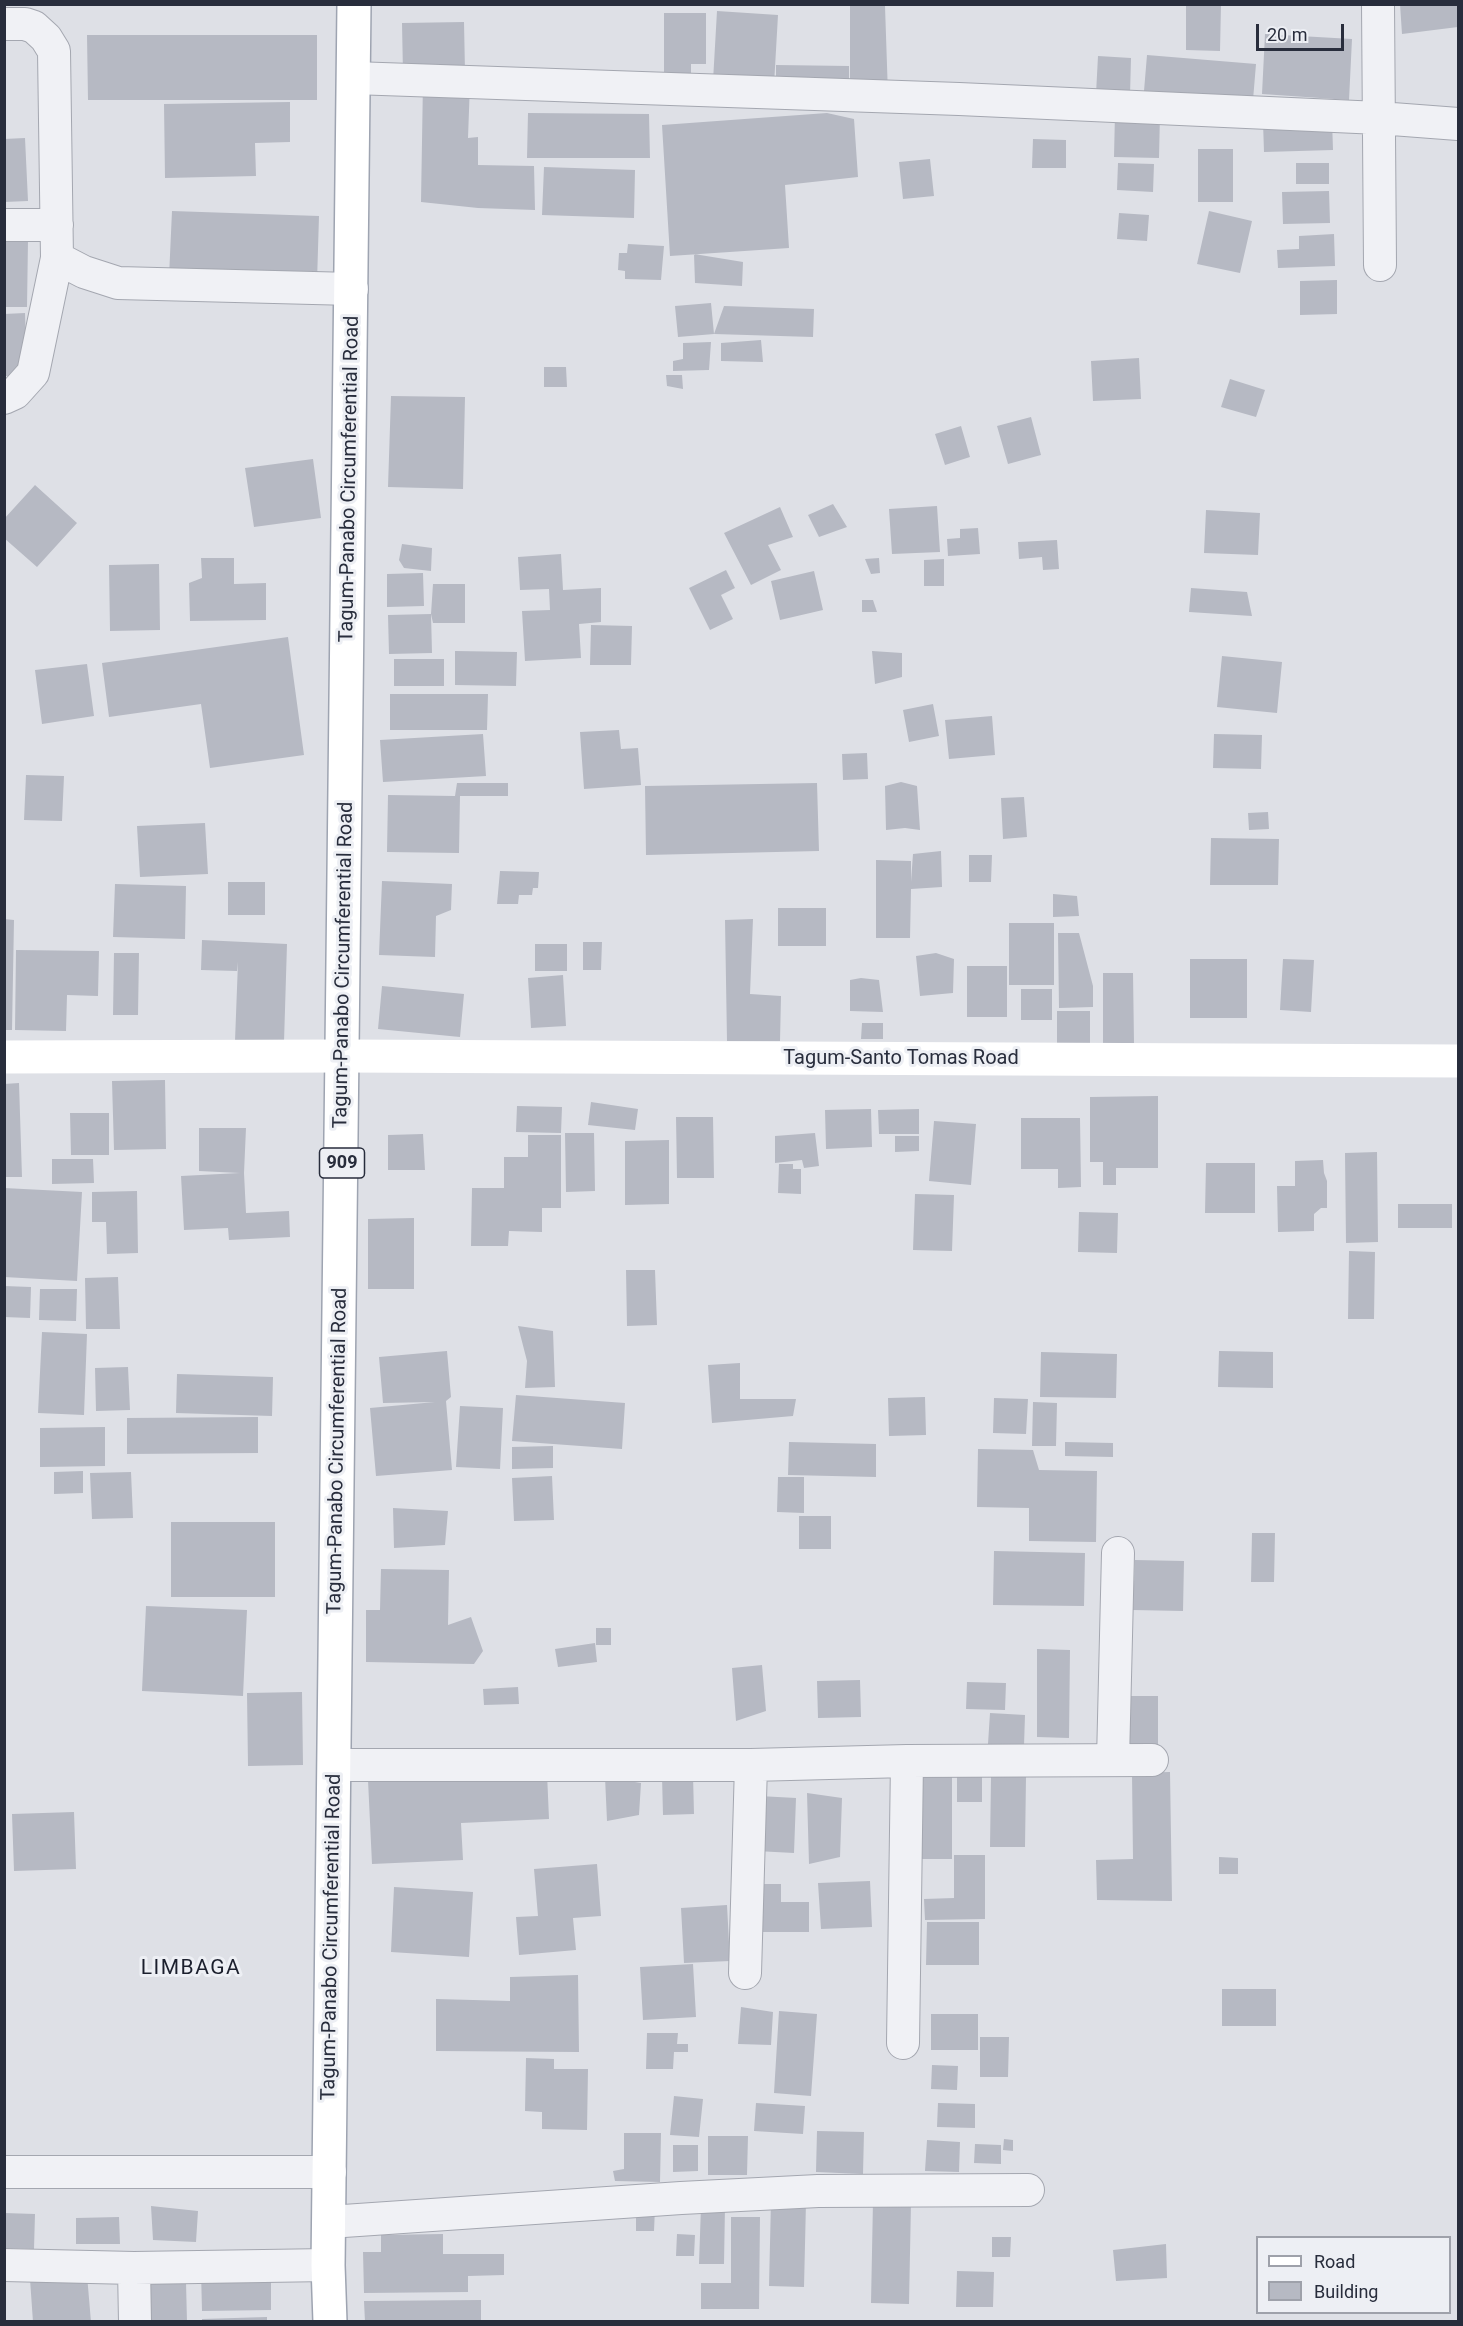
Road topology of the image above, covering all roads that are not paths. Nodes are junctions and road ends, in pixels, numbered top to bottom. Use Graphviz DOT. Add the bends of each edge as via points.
graph roads {
  1 [pos="354,4"];
  2 [pos="1378,4"];
  3 [pos="4,24"];
  4 [pos="353,78"];
  5 [pos="1379,118"];
  6 [pos="1458,124"];
  7 [pos="4,225"];
  8 [pos="57,225"];
  9 [pos="57,258"];
  10 [pos="1380,265"];
  11 [pos="352,289"];
  12 [pos="4,398"];
  13 [pos="343,1056"];
  14 [pos="4,1057"];
  15 [pos="1458,1061"];
  16 [pos="1118,1553"];
  17 [pos="1113,1760"];
  18 [pos="1152,1760"];
  19 [pos="908,1761"];
  20 [pos="334,1765"];
  21 [pos="751,1765"];
  22 [pos="745,1973"];
  23 [pos="903,2043"];
  24 [pos="4,2172"];
  25 [pos="330,2172"];
  26 [pos="1028,2190"];
  27 [pos="329,2222"];
  28 [pos="4,2265"];
  29 [pos="328,2265"];
  30 [pos="134,2268"];
  31 [pos="135,2322"];
  32 [pos="330,2322"];
  1 -- 4 [label="main road, Tagum-Panabo Circumferential Road / 909"];
  2 -- 5 [label="street"];
  3 -- 8 [label="street" via="34,27 54,51"];
  4 -- 5 [label="street"];
  4 -- 11 [label="main road, Tagum-Panabo Circumferential Road / 909"];
  5 -- 6 [label="street"];
  5 -- 10 [label="street"];
  7 -- 8 [label="street"];
  8 -- 9 [label="street"];
  9 -- 11 [label="street" via="118,283"];
  9 -- 12 [label="street" via="33,373 15,393"];
  11 -- 13 [label="main road, Tagum-Panabo Circumferential Road / 909"];
  13 -- 14 [label="main road, Tagum-Santo Tomas Road"];
  13 -- 15 [label="main road, Tagum-Santo Tomas Road"];
  13 -- 20 [label="main road, Tagum-Panabo Circumferential Road / 909"];
  16 -- 17 [label="street"];
  17 -- 18 [label="street"];
  17 -- 19 [label="street"];
  19 -- 21 [label="street"];
  19 -- 23 [label="street"];
  20 -- 21 [label="street"];
  20 -- 25 [label="main road, Tagum-Panabo Circumferential Road / 909"];
  21 -- 22 [label="street"];
  24 -- 25 [label="street"];
  25 -- 27 [label="main road, Tagum-Panabo Circumferential Road / 909"];
  26 -- 27 [label="street" via="795,2192"];
  27 -- 29 [label="main road, Tagum-Panabo Circumferential Road / 909"];
  28 -- 30 [label="street"];
  29 -- 30 [label="street"];
  29 -- 32 [label="main road, Tagum-Panabo Circumferential Road / 909"];
  30 -- 31 [label="street"];
}
